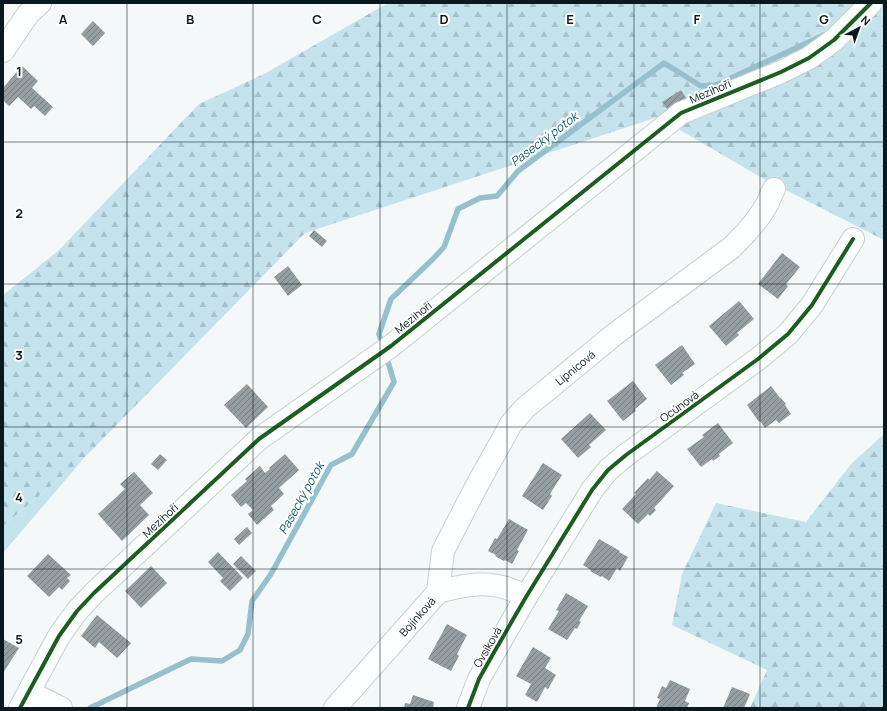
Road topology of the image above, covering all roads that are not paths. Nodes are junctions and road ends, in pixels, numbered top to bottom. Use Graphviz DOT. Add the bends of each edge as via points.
graph roads {
  1 [pos="40,3"];
  2 [pos="871,3"];
  3 [pos="3,51"];
  4 [pos="774,189"];
  5 [pos="853,239"];
  6 [pos="438,592"];
  7 [pos="526,597"];
  8 [pos="25,700"];
  9 [pos="55,705"];
  10 [pos="335,708"];
  11 [pos="468,708"];
  1 -- 3 [label="street" via="28,14"];
  2 -- 8 [label="street, Mezihoří" via="834,40 809,58 681,113 384,351 259,439 76,611 59,636"];
  4 -- 6 [label="street, Lipnicová" via="758,218 732,248 615,334 524,408 511,424 443,550"];
  5 -- 7 [label="street, Ocúnová" via="812,305 788,334 608,470 592,490"];
  6 -- 7 [label="street, Bojínková" via="483,584 506,587"];
  6 -- 10 [label="street, Bojínková"];
  7 -- 11 [label="street, Ovsíková" via="479,679"];
  8 -- 9 [label="street"];
}
